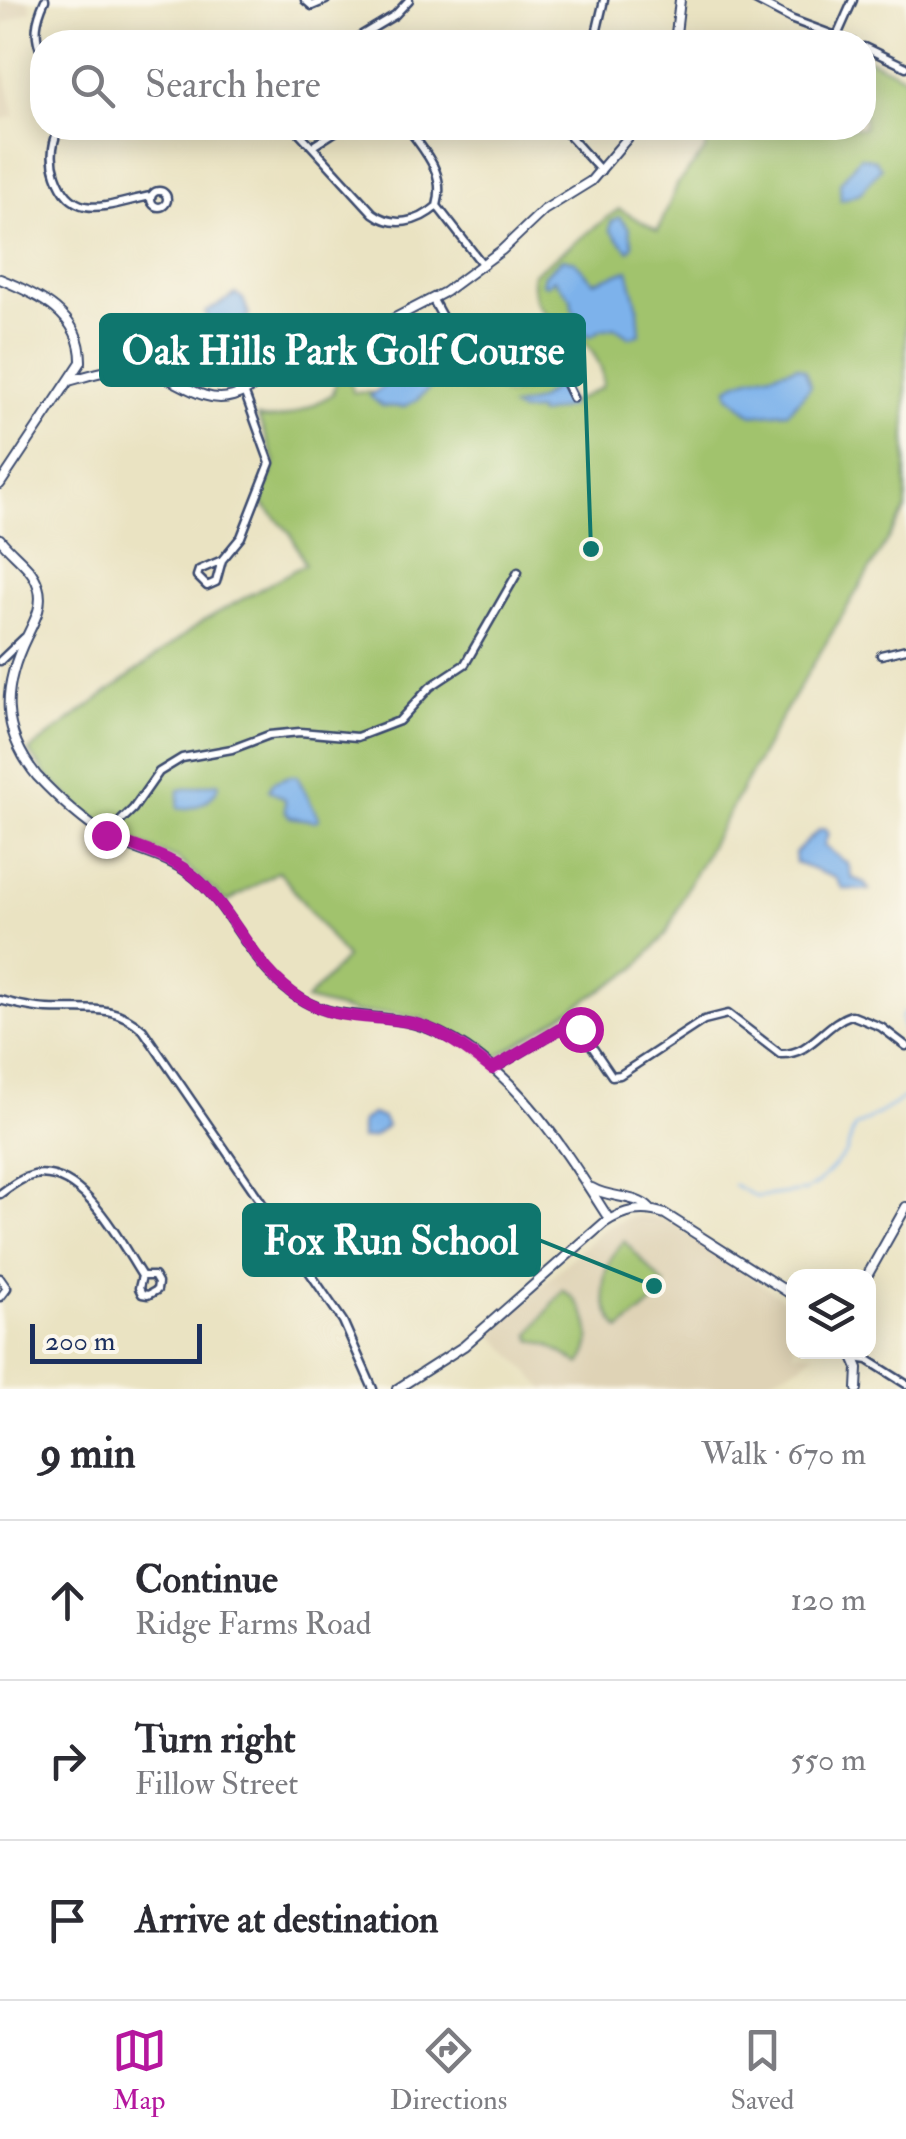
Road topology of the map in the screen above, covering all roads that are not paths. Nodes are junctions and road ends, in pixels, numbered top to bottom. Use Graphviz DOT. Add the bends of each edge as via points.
graph roads {
  1 [pos="45,0"];
  2 [pos="326,0"];
  3 [pos="409,0"];
  4 [pos="604,0"];
  5 [pos="680,0"];
  6 [pos="755,0"];
  7 [pos="853,0"];
  8 [pos="308,3"];
  9 [pos="36,30"];
  10 [pos="370,30"];
  11 [pos="597,30"];
  12 [pos="676,30"];
  13 [pos="820,30"];
  14 [pos="840,30"];
  15 [pos="876,53"];
  16 [pos="906,67"];
  17 [pos="53,140"];
  18 [pos="306,140"];
  19 [pos="322,140"];
  20 [pos="416,140"];
  21 [pos="573,140"];
  22 [pos="627,140"];
  23 [pos="312,146"];
  24 [pos="602,172"];
  25 [pos="151,196"];
  26 [pos="437,206"];
  27 [pos="483,265"];
  28 [pos="1,281"];
  29 [pos="433,300"];
  30 [pos="69,382"];
  31 [pos="244,392"];
  32 [pos="574,398"];
  33 [pos="0,484"];
  34 [pos="0,539"];
  35 [pos="222,560"];
  36 [pos="518,572"];
  37 [pos="28,634"];
  38 [pos="906,649"];
  39 [pos="882,656"];
  40 [pos="0,661"];
  41 [pos="0,670"];
  42 [pos="8,678"];
  43 [pos="106,835"];
  44 [pos="0,1000"];
  45 [pos="906,1046"];
  46 [pos="492,1069"];
  47 [pos="588,1186"];
  48 [pos="0,1194"];
  49 [pos="620,1198"];
  50 [pos="906,1207"];
  51 [pos="650,1210"];
  52 [pos="626,1212"];
  53 [pos="609,1219"];
  54 [pos="871,1269"];
  55 [pos="142,1276"];
  56 [pos="0,1278"];
  57 [pos="786,1291"];
  58 [pos="0,1297"];
  59 [pos="853,1359"];
  60 [pos="865,1359"];
  61 [pos="906,1384"];
  62 [pos="373,1389"];
  63 [pos="397,1389"];
  64 [pos="857,1389"];
  1 -- 9 [label="street"];
  2 -- 8 [label="street"];
  3 -- 10 [label="street"];
  4 -- 11 [label="street"];
  5 -- 12 [label="street"];
  6 -- 13 [label="street"];
  7 -- 14 [label="street"];
  15 -- 16 [label="street"];
  17 -- 25 [label="street" via="52,158 71,202 91,208"];
  18 -- 23 [label="street"];
  19 -- 23 [label="street"];
  20 -- 26 [label="street" via="439,172"];
  21 -- 24 [label="street"];
  22 -- 24 [label="street"];
  23 -- 26 [label="street" via="386,222 411,221"];
  24 -- 27 [label="street" via="534,217"];
  26 -- 27 [label="street"];
  27 -- 29 [label="street"];
  28 -- 30 [label="street" via="35,294 74,327 81,362"];
  29 -- 31 [label="street" via="387,322 327,328"];
  29 -- 32 [label="street" via="483,376 546,360"];
  30 -- 31 [label="street" via="112,369 146,370 210,398"];
  30 -- 33 [label="street"];
  31 -- 35 [label="street" via="270,462 241,537"];
  34 -- 37 [label="street" via="38,587 40,606"];
  35 -- 35 [label="street" via="200,570 200,582 216,582"];
  36 -- 43 [label="street" via="465,664 427,691 400,722 356,737 269,735 232,750 182,758 159,772"];
  37 -- 40 [label="street"];
  37 -- 42 [label="street"];
  38 -- 39 [label="street"];
  41 -- 42 [label="street"];
  42 -- 43 [label="street" via="8,722 21,756"];
  43 -- 46 [label="street" via="171,860 198,880 260,964 302,1000 340,1015 415,1024"];
  44 -- 62 [label="street" via="127,1015 143,1030 343,1321"];
  45 -- 46 [label="street" via="851,1015 802,1050 780,1054 728,1014 704,1020 620,1075 612,1076 574,1026"];
  46 -- 47 [label="street" via="521,1094"];
  47 -- 49 [label="street"];
  47 -- 53 [label="street"];
  48 -- 55 [label="street" via="33,1175 74,1183"];
  49 -- 51 [label="street" via="641,1201"];
  49 -- 52 [label="street"];
  50 -- 54 [label="street"];
  51 -- 52 [label="street"];
  51 -- 57 [label="street" via="677,1220"];
  52 -- 53 [label="street"];
  53 -- 63 [label="street" via="464,1346"];
  56 -- 58 [label="street" via="7,1288"];
  59 -- 64 [label="street"];
  60 -- 61 [label="street"];
}
